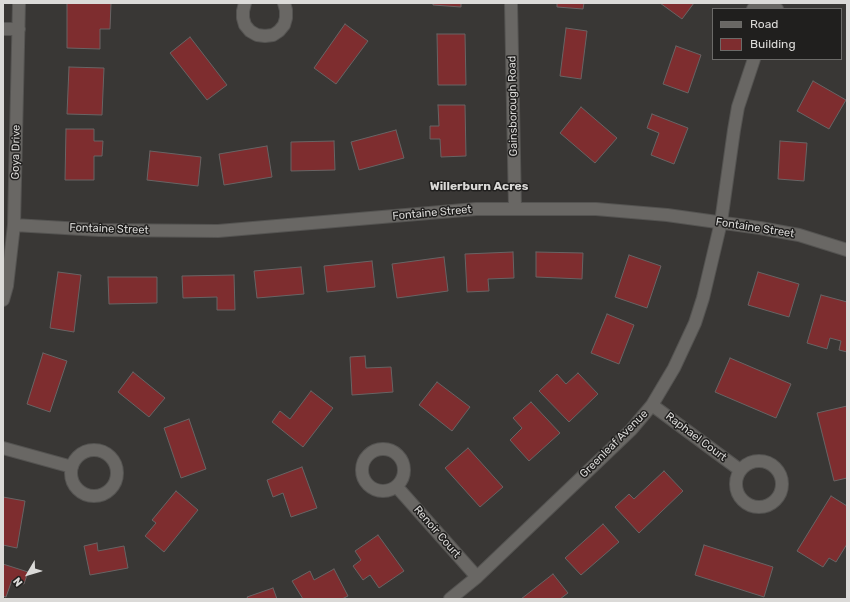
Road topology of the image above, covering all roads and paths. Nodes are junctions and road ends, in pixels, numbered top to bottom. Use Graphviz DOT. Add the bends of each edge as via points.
graph roads {
  1 [pos="19,3"];
  2 [pos="245,3"];
  3 [pos="284,3"];
  4 [pos="511,3"];
  5 [pos="755,8"];
  6 [pos="776,8"];
  7 [pos="3,29"];
  8 [pos="19,29"];
  9 [pos="754,60"];
  10 [pos="515,208"];
  11 [pos="721,222"];
  12 [pos="14,225"];
  13 [pos="847,250"];
  14 [pos="3,300"];
  15 [pos="652,405"];
  16 [pos="3,448"];
  17 [pos="72,467"];
  18 [pos="740,470"];
  19 [pos="398,487"];
  20 [pos="477,577"];
  21 [pos="450,599"];
  1 -- 8 [label="street, Goya Drive"];
  2 -- 3 [label="street" via="245,25 257,35 265,36 279,31 284,25"];
  4 -- 10 [label="street, Gainsborough Road"];
  5 -- 6 [label="street" via="765,5"];
  7 -- 8 [label="street"];
  8 -- 12 [label="street, Goya Drive"];
  9 -- 11 [label="street, Greenleaf Avenue" via="738,108"];
  10 -- 11 [label="street, Fontaine Street" via="596,209"];
  10 -- 12 [label="street, Fontaine Street" via="476,209 218,231 99,230"];
  11 -- 13 [label="street, Fontaine Street" via="799,235"];
  11 -- 15 [label="street, Greenleaf Avenue" via="695,323 674,368"];
  12 -- 14 [label="street, Goya Drive"];
  15 -- 18 [label="street, Raphael Court"];
  15 -- 20 [label="street, Greenleaf Avenue" via="631,430"];
  16 -- 17 [label="street"];
  19 -- 20 [label="street, Renoir Court"];
  20 -- 21 [label="street, Greenleaf Avenue"];
}
